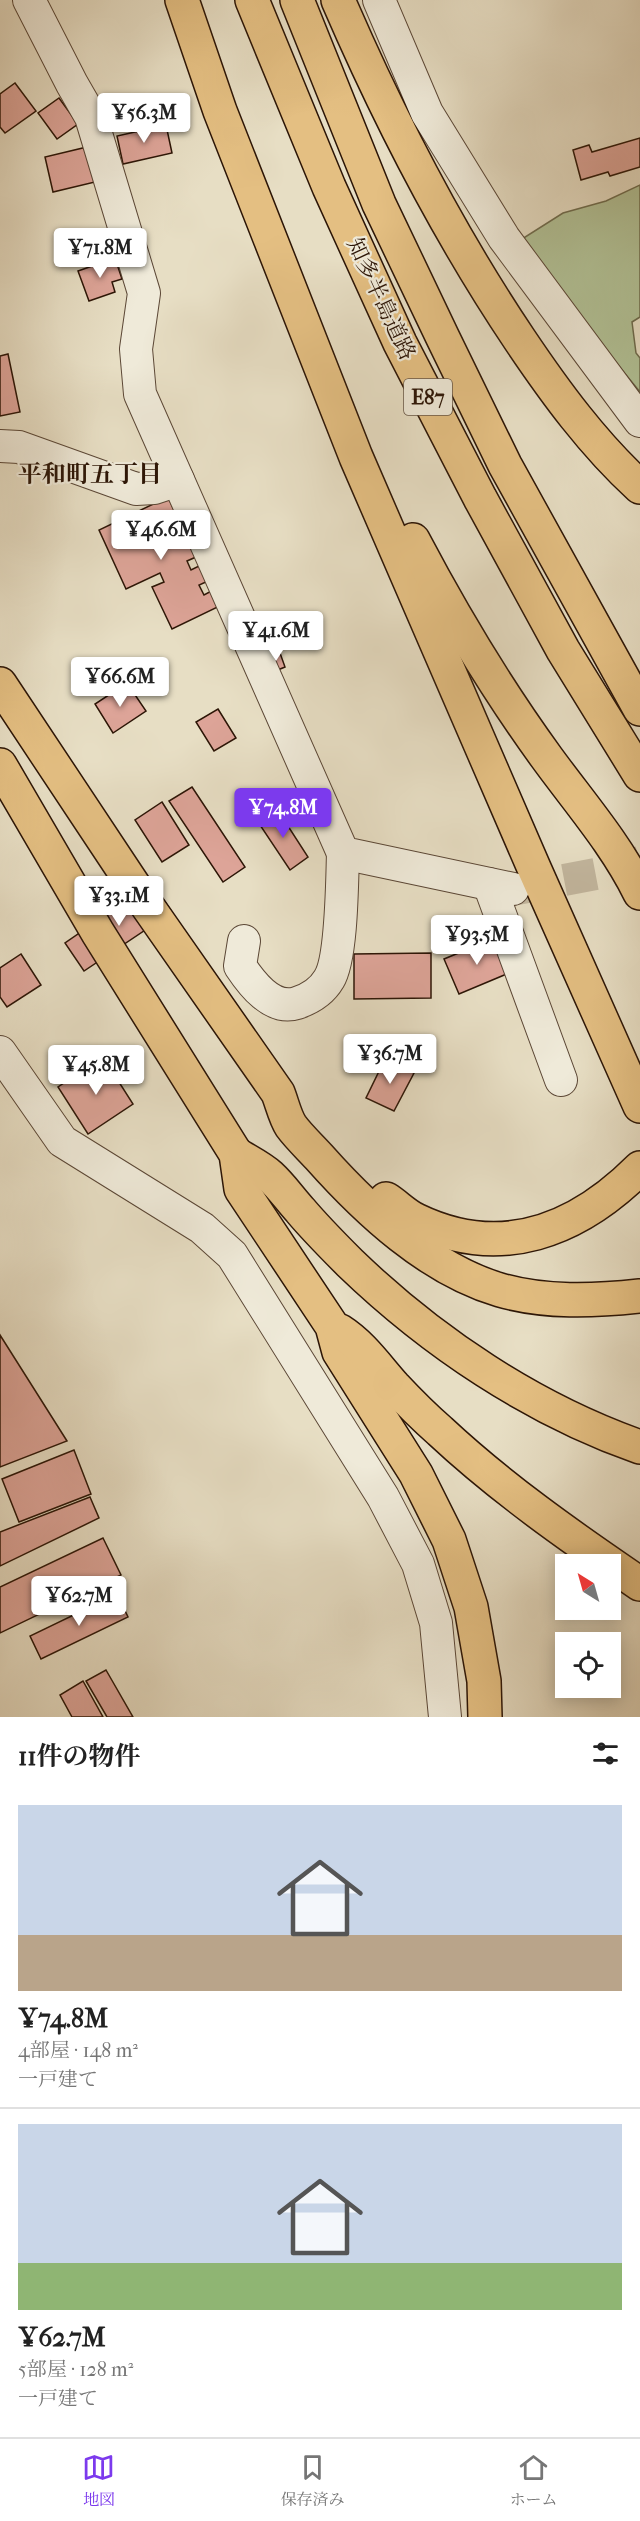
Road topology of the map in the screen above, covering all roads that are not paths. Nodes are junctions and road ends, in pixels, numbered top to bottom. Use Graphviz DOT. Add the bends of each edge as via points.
graph roads {
  1 [pos="30,0"];
  2 [pos="182,0"];
  3 [pos="252,0"];
  4 [pos="297,0"];
  5 [pos="338,0"];
  6 [pos="379,0"];
  7 [pos="256,207"];
  8 [pos="640,422"];
  9 [pos="0,446"];
  10 [pos="178,480"];
  11 [pos="640,487"];
  12 [pos="0,684"];
  13 [pos="640,710"];
  14 [pos="0,765"];
  15 [pos="640,775"];
  16 [pos="344,852"];
  17 [pos="640,893"];
  18 [pos="244,941"];
  19 [pos="0,1052"];
  20 [pos="561,1080"];
  21 [pos="278,1093"];
  22 [pos="637,1096"];
  23 [pos="236,1154"];
  24 [pos="640,1168"];
  25 [pos="640,1296"];
  26 [pos="332,1326"];
  27 [pos="640,1447"];
  28 [pos="640,1584"];
  29 [pos="445,1717"];
  30 [pos="485,1717"];
  1 -- 10 [label="street" via="91,117 144,293 136,349 140,394"];
  2 -- 7 [label="highway"];
  3 -- 15 [label="highway, 知多半島道路 / E87" via="329,187 400,343 558,640"];
  4 -- 13 [label="highway, 知多半島道路 / E87" via="379,204 442,338 505,465"];
  5 -- 11 [label="highway" via="439,208 495,302 549,382 612,461"];
  6 -- 8 [label="street" via="427,113 504,238"];
  7 -- 17 [label="highway" via="284,233 412,537 454,617 496,685 605,834"];
  7 -- 22 [label="highway" via="356,457"];
  9 -- 10 [label="street" via="19,447 136,489"];
  10 -- 16 [label="street"];
  12 -- 21 [label="highway"];
  14 -- 23 [label="highway" via="98,933"];
  16 -- 18 [label="street" via="337,960 329,980 310,998 288,1005 270,999 252,985 240,966"];
  16 -- 20 [label="street" via="501,887"];
  19 -- 29 [label="street" via="62,1141 202,1228 232,1255 383,1497 418,1564 436,1623"];
  21 -- 24 [label="highway" via="379,1194 415,1219 460,1236 499,1239 533,1235 571,1222 618,1190"];
  21 -- 25 [label="highway" via="290,1125 333,1174 414,1245 456,1272 500,1289 537,1297 591,1301"];
  23 -- 26 [label="highway" via="241,1189"];
  23 -- 27 [label="highway" via="270,1176 351,1264 446,1343 538,1401"];
  26 -- 28 [label="highway" via="352,1339 433,1424 486,1471"];
  26 -- 30 [label="highway" via="339,1352 416,1474 449,1540 471,1607 484,1681"];
}
